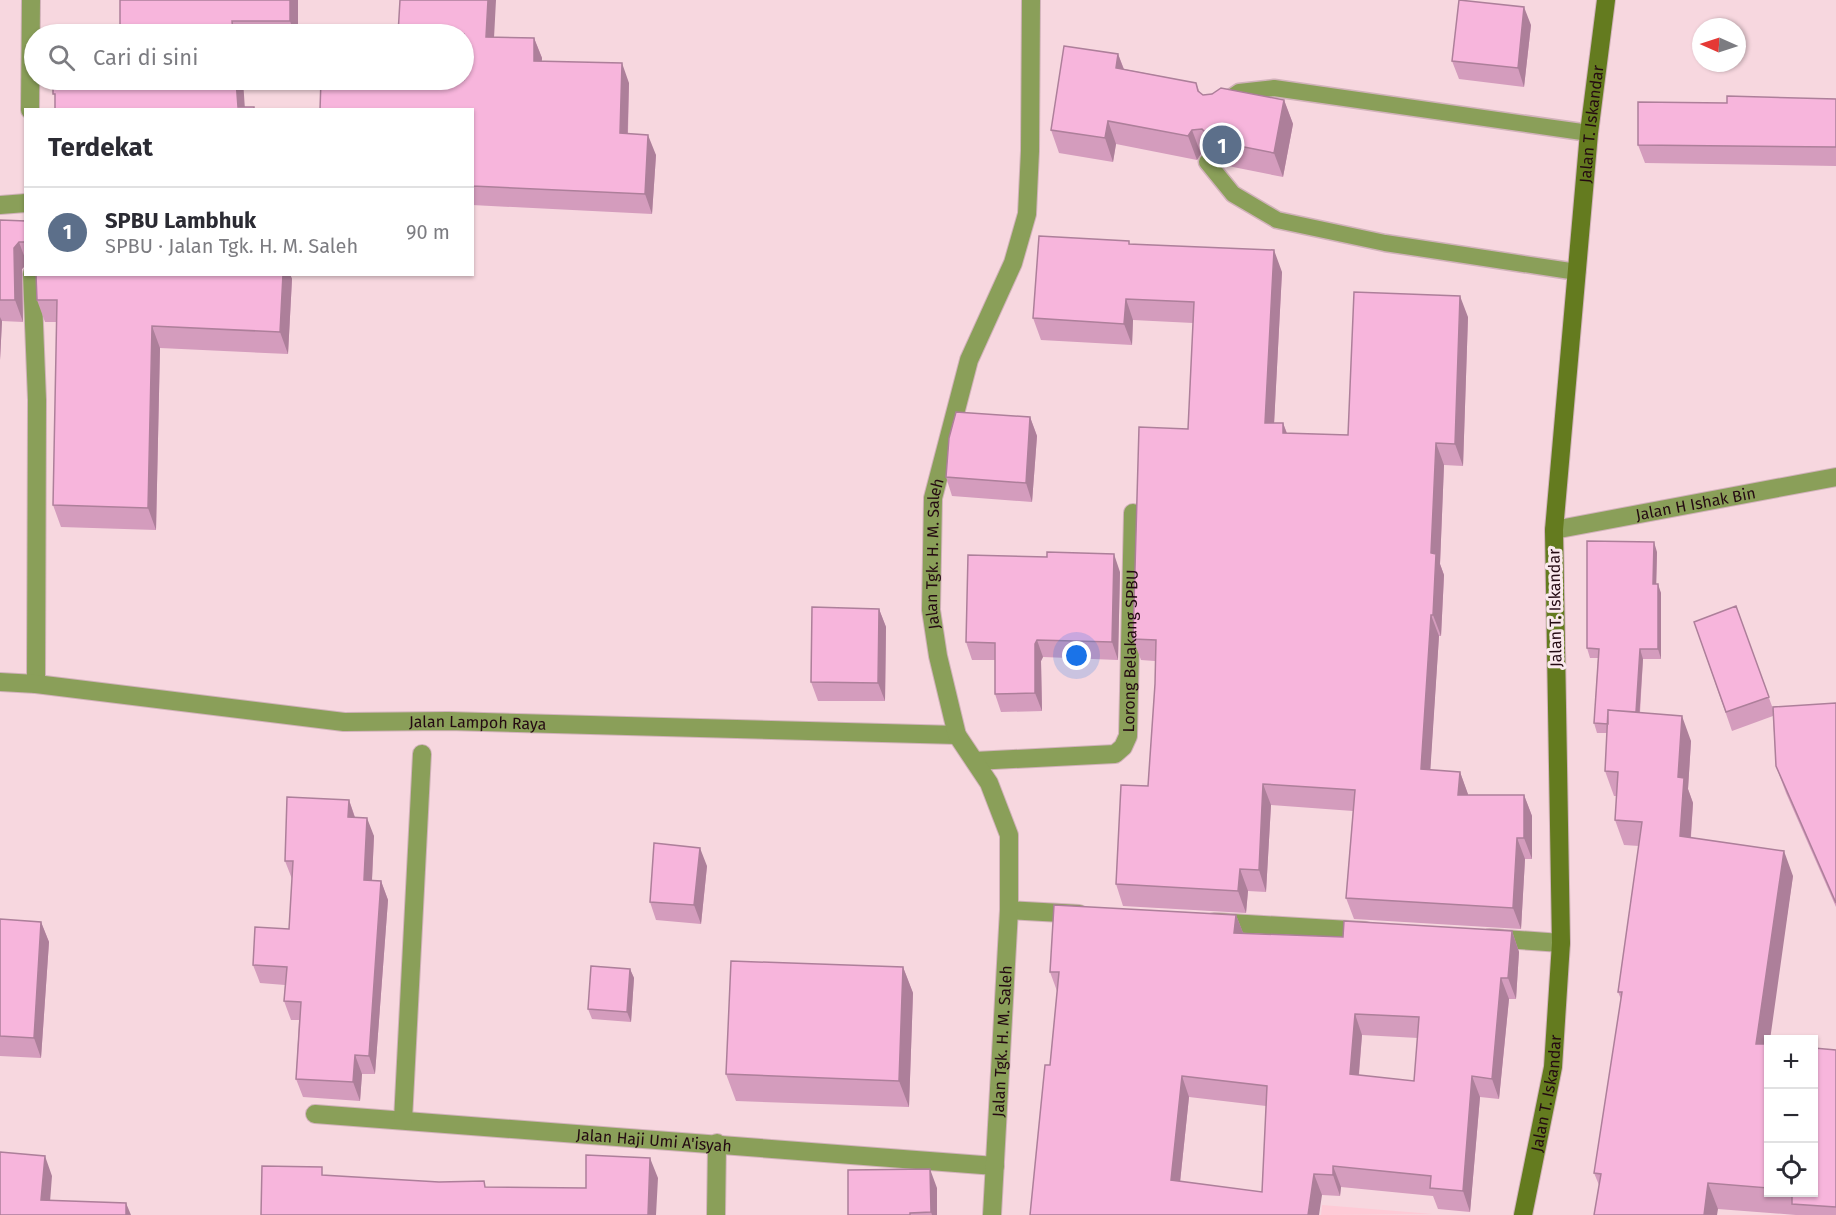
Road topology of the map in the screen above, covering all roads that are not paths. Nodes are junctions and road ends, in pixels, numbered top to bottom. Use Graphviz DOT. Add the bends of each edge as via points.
graph roads {
  1 [pos="31,0"];
  2 [pos="1031,0"];
  3 [pos="1606,0"];
  4 [pos="31,24"];
  5 [pos="30,90"];
  6 [pos="30,108"];
  7 [pos="1215,109"];
  8 [pos="1589,133"];
  9 [pos="1207,162"];
  10 [pos="24,203"];
  11 [pos="0,205"];
  12 [pos="1577,272"];
  13 [pos="32,276"];
  14 [pos="1836,477"];
  15 [pos="1133,513"];
  16 [pos="1554,530"];
  17 [pos="0,682"];
  18 [pos="36,684"];
  19 [pos="957,735"];
  20 [pos="422,754"];
  21 [pos="975,761"];
  22 [pos="1009,910"];
  23 [pos="1102,915"];
  24 [pos="1195,921"];
  25 [pos="1382,932"];
  26 [pos="1477,938"];
  27 [pos="1561,943"];
  28 [pos="315,1114"];
  29 [pos="404,1120"];
  30 [pos="717,1143"];
  31 [pos="995,1166"];
  32 [pos="716,1215"];
  33 [pos="992,1215"];
  34 [pos="1523,1215"];
  1 -- 4 [label="street"];
  2 -- 19 [label="street, Jalan Tgk. H. M. Saleh" via="1027,214 1013,263 969,360 933,498 931,610"];
  3 -- 8 [label="street, Jalan T. Iskandar"];
  5 -- 6 [label="street"];
  7 -- 8 [label="lane" via="1239,92 1275,88"];
  8 -- 12 [label="street, Jalan T. Iskandar"];
  9 -- 12 [label="lane" via="1233,194 1277,220 1385,243"];
  10 -- 11 [label="street"];
  12 -- 16 [label="street, Jalan T. Iskandar"];
  13 -- 18 [label="street" via="37,400"];
  14 -- 16 [label="street, Jalan H Ishak Bin"];
  15 -- 21 [label="street, Lorong Belakang SPBU" via="1128,736 1123,747 1115,754"];
  16 -- 27 [label="street, Jalan T. Iskandar"];
  17 -- 18 [label="street, Jalan Lampoh Raya"];
  18 -- 19 [label="street, Jalan Lampoh Raya" via="344,722"];
  19 -- 21 [label="street, Jalan Tgk. H. M. Saleh"];
  20 -- 29 [label="street"];
  21 -- 22 [label="street, Jalan Tgk. H. M. Saleh" via="989,783 1009,835"];
  22 -- 23 [label="street"];
  22 -- 31 [label="street, Jalan Tgk. H. M. Saleh"];
  24 -- 25 [label="street"];
  26 -- 27 [label="street"];
  27 -- 34 [label="street, Jalan T. Iskandar" via="1553,1067"];
  28 -- 29 [label="street, Jalan Haji Umi A'isyah"];
  29 -- 30 [label="street, Jalan Haji Umi A'isyah"];
  30 -- 31 [label="street, Jalan Haji Umi A'isyah"];
  30 -- 32 [label="street"];
  31 -- 33 [label="street, Jalan Tgk. H. M. Saleh"];
}
